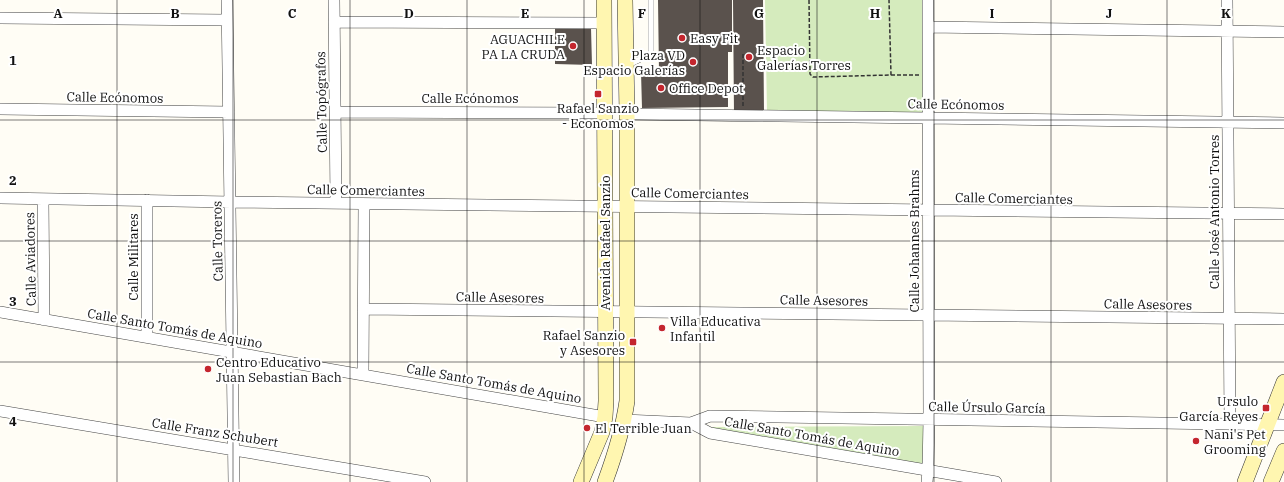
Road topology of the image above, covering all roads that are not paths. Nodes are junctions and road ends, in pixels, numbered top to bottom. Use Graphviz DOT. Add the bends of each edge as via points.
graph roads {
  1 [pos="227,0"];
  2 [pos="334,0"];
  3 [pos="604,0"];
  4 [pos="625,0"];
  5 [pos="650,0"];
  6 [pos="928,0"];
  7 [pos="1227,0"];
  8 [pos="0,18"];
  9 [pos="228,20"];
  10 [pos="334,22"];
  11 [pos="604,23"];
  12 [pos="928,27"];
  13 [pos="1228,31"];
  14 [pos="1284,32"];
  15 [pos="626,65"];
  16 [pos="0,109"];
  17 [pos="229,112"];
  18 [pos="335,112"];
  19 [pos="604,113"];
  20 [pos="627,114"];
  21 [pos="928,118"];
  22 [pos="1228,122"];
  23 [pos="1284,123"];
  24 [pos="0,198"];
  25 [pos="43,199"];
  26 [pos="147,200"];
  27 [pos="231,202"];
  28 [pos="336,203"];
  29 [pos="364,204"];
  30 [pos="605,206"];
  31 [pos="626,206"];
  32 [pos="928,211"];
  33 [pos="1228,214"];
  34 [pos="1284,214"];
  35 [pos="363,309"];
  36 [pos="0,312"];
  37 [pos="605,312"];
  38 [pos="626,312"];
  39 [pos="928,316"];
  40 [pos="1229,319"];
  41 [pos="44,320"];
  42 [pos="1284,320"];
  43 [pos="147,337"];
  44 [pos="233,352"];
  45 [pos="363,375"];
  46 [pos="1284,382"];
  47 [pos="0,411"];
  48 [pos="605,417"];
  49 [pos="624,420"];
  50 [pos="929,420"];
  51 [pos="691,423"];
  52 [pos="1230,423"];
  53 [pos="1268,424"];
  54 [pos="1284,425"];
  55 [pos="234,450"];
  56 [pos="1284,451"];
  57 [pos="928,476"];
  58 [pos="234,482"];
  59 [pos="425,482"];
  60 [pos="581,482"];
  61 [pos="605,482"];
  62 [pos="996,482"];
  63 [pos="1245,482"];
  64 [pos="1270,482"];
  1 -- 9 [label="street, Calle Toreros"];
  2 -- 10 [label="street, Calle Topógrafos"];
  3 -- 11 [label="main road, Avenida Rafael Sanzio"];
  4 -- 15 [label="main road, Avenida Rafael Sanzio"];
  5 -- 15 [label="lane" via="651,54"];
  6 -- 12 [label="street, Calle Johannes Brahms"];
  7 -- 13 [label="street, Calle José Antonio Torres"];
  8 -- 9 [label="street"];
  9 -- 17 [label="street, Calle Toreros"];
  10 -- 11 [label="street"];
  10 -- 18 [label="street, Calle Topógrafos"];
  11 -- 19 [label="main road, Avenida Rafael Sanzio"];
  12 -- 13 [label="street"];
  12 -- 21 [label="street, Calle Johannes Brahms"];
  13 -- 14 [label="street"];
  13 -- 22 [label="street, Calle José Antonio Torres"];
  15 -- 20 [label="main road, Avenida Rafael Sanzio"];
  16 -- 17 [label="street, Calle Ecónomos"];
  17 -- 27 [label="street, Calle Toreros"];
  18 -- 19 [label="street, Calle Ecónomos"];
  18 -- 28 [label="street, Calle Topógrafos"];
  19 -- 30 [label="main road, Avenida Rafael Sanzio"];
  20 -- 21 [label="street, Calle Ecónomos"];
  20 -- 31 [label="main road, Avenida Rafael Sanzio"];
  21 -- 22 [label="street, Calle Ecónomos"];
  21 -- 32 [label="street, Calle Johannes Brahms"];
  22 -- 23 [label="street, Calle Ecónomos"];
  22 -- 33 [label="street, Calle José Antonio Torres"];
  24 -- 25 [label="street, Calle Comerciantes"];
  25 -- 26 [label="street, Calle Comerciantes"];
  25 -- 41 [label="street, Calle Aviadores"];
  26 -- 27 [label="street, Calle Comerciantes"];
  26 -- 43 [label="street, Calle Militares"];
  27 -- 28 [label="street, Calle Comerciantes"];
  27 -- 44 [label="street, Calle Toreros"];
  28 -- 29 [label="street, Calle Comerciantes"];
  29 -- 30 [label="street, Calle Comerciantes"];
  29 -- 35 [label="street"];
  30 -- 31 [label="street, Calle Comerciantes"];
  30 -- 37 [label="main road, Avenida Rafael Sanzio"];
  31 -- 32 [label="street, Calle Comerciantes"];
  31 -- 38 [label="main road, Avenida Rafael Sanzio"];
  32 -- 33 [label="street, Calle Comerciantes"];
  32 -- 39 [label="street, Calle Johannes Brahms"];
  33 -- 34 [label="street, Calle Comerciantes"];
  33 -- 40 [label="street, Calle José Antonio Torres"];
  35 -- 37 [label="street, Calle Asesores"];
  35 -- 45 [label="street"];
  36 -- 41 [label="street, Calle Santo Tomás de Aquino"];
  37 -- 38 [label="street, Calle Asesores"];
  37 -- 48 [label="main road, Avenida Rafael Sanzio"];
  38 -- 39 [label="street, Calle Asesores"];
  38 -- 49 [label="main road, Avenida Rafael Sanzio" via="627,401"];
  39 -- 40 [label="street, Calle Asesores"];
  39 -- 50 [label="street, Calle Johannes Brahms"];
  40 -- 42 [label="street, Calle Asesores"];
  40 -- 52 [label="street, Calle José Antonio Torres"];
  41 -- 43 [label="street, Calle Santo Tomás de Aquino"];
  43 -- 44 [label="street, Calle Santo Tomás de Aquino"];
  44 -- 45 [label="street, Calle Santo Tomás de Aquino"];
  44 -- 55 [label="street, Calle Toreros"];
  45 -- 48 [label="street, Calle Santo Tomás de Aquino"];
  46 -- 53 [label="main road"];
  47 -- 55 [label="street, Calle Franz Schubert"];
  48 -- 60 [label="main road, Avenida Rafael Sanzio" via="602,432"];
  49 -- 51 [label="street, Calle Santo Tomás de Aquino"];
  49 -- 61 [label="main road, Avenida Rafael Sanzio"];
  50 -- 51 [label="street, Calle Úrsulo García" via="710,416"];
  50 -- 52 [label="street, Calle Úrsulo García"];
  50 -- 57 [label="street, Calle Johannes Brahms"];
  51 -- 57 [label="street, Calle Santo Tomás de Aquino" via="710,433"];
  52 -- 53 [label="street, Calle Úrsulo García"];
  53 -- 54 [label="street, Calle Úrsulo García"];
  53 -- 63 [label="main road"];
  55 -- 58 [label="street, Calle Toreros"];
  55 -- 59 [label="street, Calle Franz Schubert"];
  56 -- 64 [label="main road"];
  57 -- 62 [label="street, Calle Santo Tomás de Aquino"];
}
